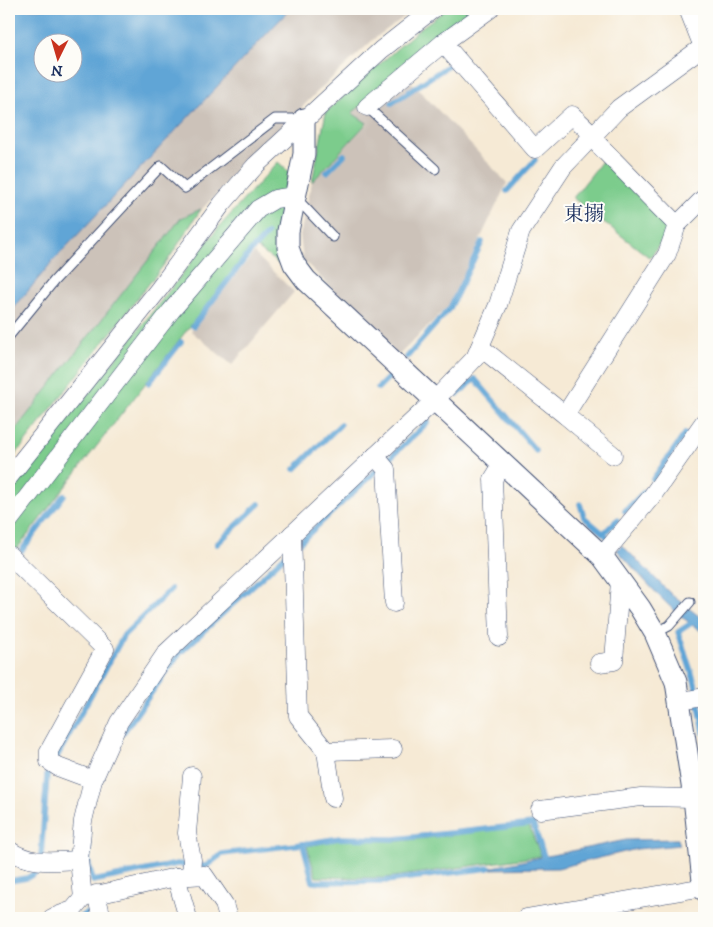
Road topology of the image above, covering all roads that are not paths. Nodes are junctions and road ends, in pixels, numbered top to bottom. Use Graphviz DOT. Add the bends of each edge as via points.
graph roads {
  1 [pos="433,9"];
  2 [pos="490,9"];
  3 [pos="688,9"];
  4 [pos="443,43"];
  5 [pos="704,47"];
  6 [pos="367,107"];
  7 [pos="304,119"];
  8 [pos="591,137"];
  9 [pos="435,170"];
  10 [pos="294,196"];
  11 [pos="704,198"];
  12 [pos="677,225"];
  13 [pos="334,238"];
  14 [pos="9,336"];
  15 [pos="480,347"];
  16 [pos="435,400"];
  17 [pos="565,415"];
  18 [pos="704,422"];
  19 [pos="613,455"];
  20 [pos="380,463"];
  21 [pos="503,463"];
  22 [pos="9,477"];
  23 [pos="9,521"];
  24 [pos="292,534"];
  25 [pos="611,546"];
  26 [pos="9,555"];
  27 [pos="620,581"];
  28 [pos="690,602"];
  29 [pos="394,603"];
  30 [pos="655,633"];
  31 [pos="500,637"];
  32 [pos="599,663"];
  33 [pos="693,699"];
  34 [pos="394,748"];
  35 [pos="326,751"];
  36 [pos="192,776"];
  37 [pos="93,780"];
  38 [pos="333,798"];
  39 [pos="698,805"];
  40 [pos="540,810"];
  41 [pos="9,850"];
  42 [pos="79,860"];
  43 [pos="187,871"];
  44 [pos="704,888"];
  45 [pos="89,896"];
  46 [pos="52,918"];
  47 [pos="102,918"];
  48 [pos="188,918"];
  49 [pos="228,918"];
  50 [pos="526,918"];
  1 -- 7 [label="street" via="381,50"];
  2 -- 4 [label="street"];
  3 -- 5 [label="street"];
  4 -- 6 [label="street"];
  4 -- 8 [label="street" via="535,150 572,114"];
  5 -- 8 [label="street" via="619,108"];
  6 -- 9 [label="lane"];
  7 -- 10 [label="street" via="304,154"];
  7 -- 14 [label="lane" via="275,119 185,188 161,166 54,281"];
  7 -- 22 [label="street" via="256,165 222,204 159,289"];
  8 -- 12 [label="street"];
  8 -- 15 [label="street" via="563,166 521,231 498,305"];
  10 -- 13 [label="lane"];
  10 -- 16 [label="street" via="288,248 294,264 306,280"];
  10 -- 23 [label="street" via="276,199 258,209 171,312"];
  11 -- 12 [label="street"];
  12 -- 17 [label="street" via="667,254"];
  15 -- 16 [label="street" via="475,358"];
  15 -- 17 [label="street"];
  16 -- 20 [label="street"];
  16 -- 21 [label="street"];
  17 -- 19 [label="street"];
  18 -- 25 [label="street" via="652,496"];
  20 -- 24 [label="street"];
  20 -- 29 [label="street"];
  21 -- 25 [label="street"];
  21 -- 31 [label="street" via="493,479"];
  24 -- 35 [label="street" via="298,716"];
  24 -- 37 [label="street" via="166,653 120,722"];
  25 -- 27 [label="street"];
  26 -- 37 [label="street" via="104,649 49,751 54,764"];
  27 -- 30 [label="street"];
  27 -- 32 [label="street" via="614,661"];
  28 -- 30 [label="lane" via="669,626"];
  30 -- 33 [label="street"];
  33 -- 39 [label="street"];
  34 -- 35 [label="street"];
  35 -- 38 [label="street"];
  36 -- 43 [label="street"];
  37 -- 42 [label="street" via="83,821"];
  39 -- 40 [label="street" via="641,797"];
  39 -- 44 [label="street"];
  41 -- 42 [label="street" via="20,858"];
  42 -- 45 [label="street"];
  43 -- 45 [label="street"];
  43 -- 48 [label="street"];
  43 -- 49 [label="street" via="204,875 224,904"];
  44 -- 50 [label="street"];
  45 -- 46 [label="street" via="73,910"];
  45 -- 47 [label="street"];
}
